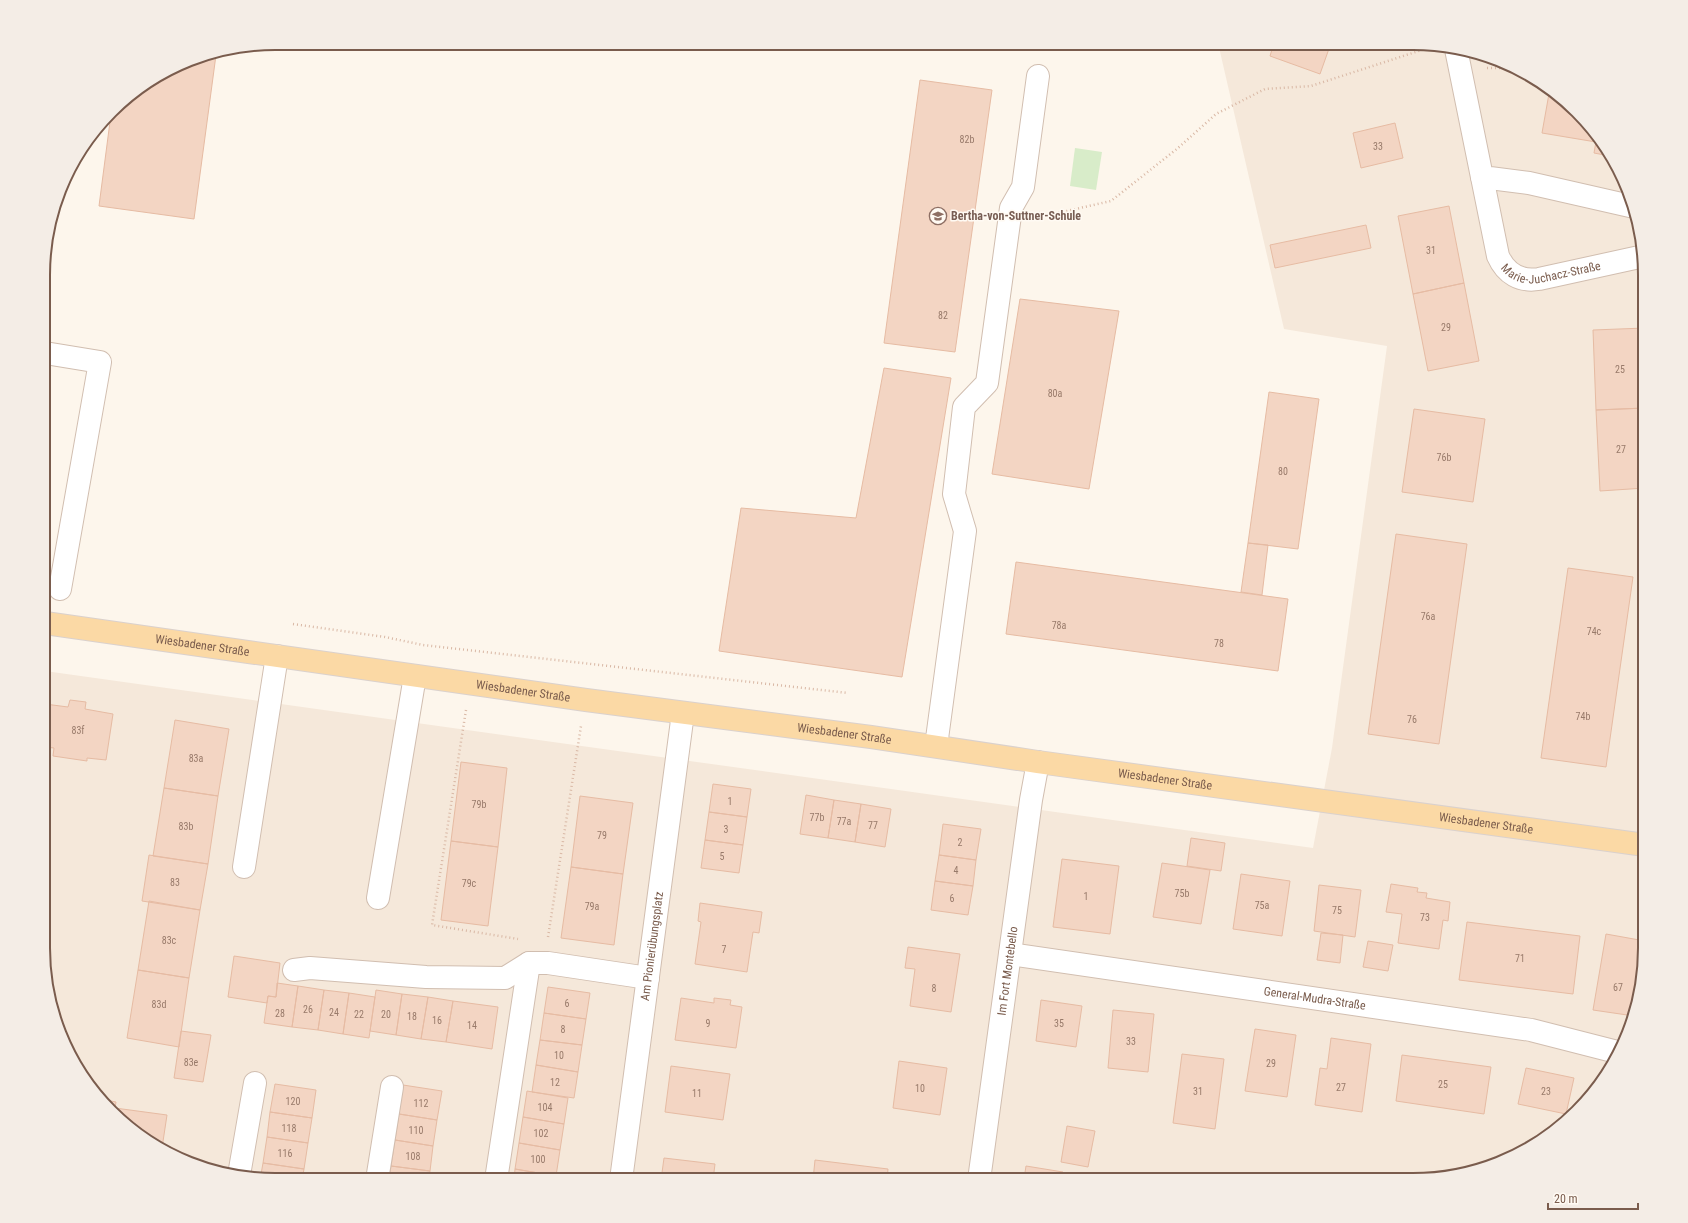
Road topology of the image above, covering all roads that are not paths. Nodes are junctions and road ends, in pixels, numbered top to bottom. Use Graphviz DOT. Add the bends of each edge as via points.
graph roads {
  1 [pos="1457,54"];
  2 [pos="1038,76"];
  3 [pos="1482,177"];
  4 [pos="1627,205"];
  5 [pos="1638,257"];
  6 [pos="50,354"];
  7 [pos="60,589"];
  8 [pos="50,624"];
  9 [pos="277,656"];
  10 [pos="415,676"];
  11 [pos="683,713"];
  12 [pos="936,746"];
  13 [pos="1038,762"];
  14 [pos="1638,844"];
  15 [pos="244,867"];
  16 [pos="378,898"];
  17 [pos="1010,954"];
  18 [pos="529,963"];
  19 [pos="294,970"];
  20 [pos="648,978"];
  21 [pos="1613,1051"];
  22 [pos="255,1083"];
  23 [pos="392,1087"];
  24 [pos="240,1170"];
  25 [pos="377,1173"];
  26 [pos="497,1173"];
  27 [pos="622,1173"];
  28 [pos="980,1173"];
  1 -- 3 [label="street, Marie-Juchacz-Straße"];
  2 -- 12 [label="street" via="1023,187 1011,208 986,383 964,407 954,494 965,531"];
  3 -- 4 [label="street" via="1529,183"];
  3 -- 5 [label="street, Marie-Juchacz-Straße" via="1498,256 1514,276 1539,279"];
  6 -- 7 [label="street" via="100,362"];
  8 -- 9 [label="main road, Wiesbadener Straße"];
  9 -- 10 [label="main road, Wiesbadener Straße"];
  9 -- 15 [label="street"];
  10 -- 11 [label="main road, Wiesbadener Straße"];
  10 -- 16 [label="street"];
  11 -- 12 [label="main road, Wiesbadener Straße"];
  11 -- 20 [label="street, Am Pionierübungsplatz"];
  12 -- 13 [label="main road, Wiesbadener Straße"];
  13 -- 14 [label="main road, Wiesbadener Straße"];
  13 -- 17 [label="street, Im Fort Montebello"];
  17 -- 21 [label="street, General-Mudra-Straße" via="1530,1030"];
  17 -- 28 [label="street, Im Fort Montebello"];
  18 -- 19 [label="street" via="505,978 426,977 310,968"];
  18 -- 20 [label="street" via="548,963"];
  18 -- 26 [label="street"];
  20 -- 27 [label="street, Am Pionierübungsplatz"];
  22 -- 24 [label="street"];
  23 -- 25 [label="street"];
}
